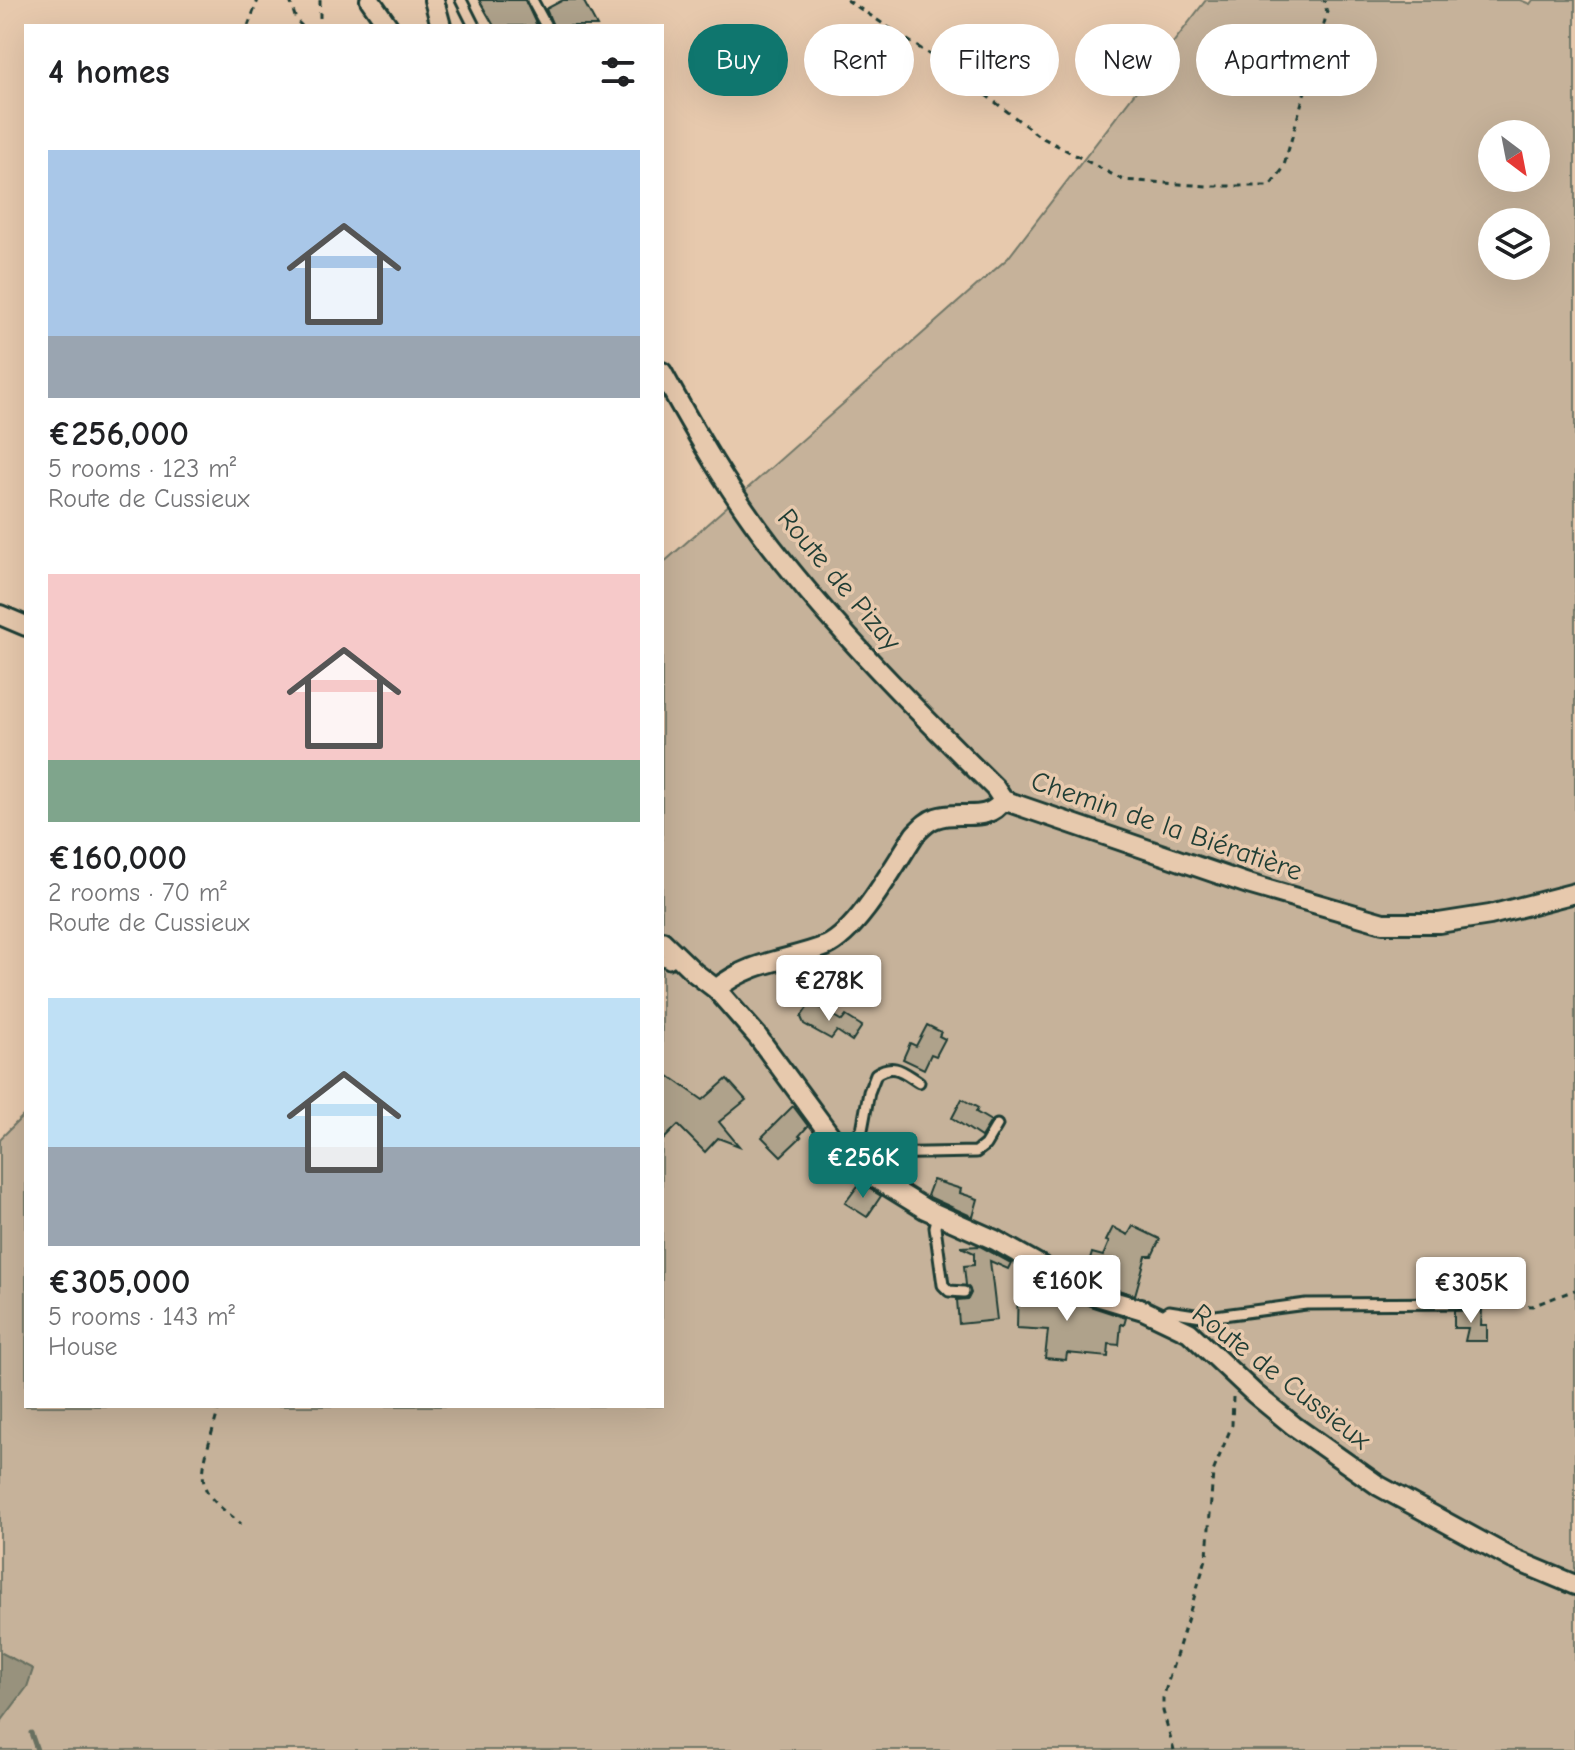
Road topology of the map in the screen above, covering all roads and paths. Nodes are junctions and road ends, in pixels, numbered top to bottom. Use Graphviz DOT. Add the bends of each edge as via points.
graph roads {
  1 [pos="258,0"];
  2 [pos="290,0"];
  3 [pos="320,0"];
  4 [pos="370,0"];
  5 [pos="434,0"];
  6 [pos="461,0"];
  7 [pos="532,0"];
  8 [pos="847,0"];
  9 [pos="1324,0"];
  10 [pos="249,24"];
  11 [pos="300,24"];
  12 [pos="320,24"];
  13 [pos="387,24"];
  14 [pos="440,24"];
  15 [pos="473,24"];
  16 [pos="545,24"];
  17 [pos="664,375"];
  18 [pos="0,615"];
  19 [pos="24,625"];
  20 [pos="1003,800"];
  21 [pos="1575,893"];
  22 [pos="671,958"];
  23 [pos="716,989"];
  24 [pos="919,1082"];
  25 [pos="997,1125"];
  26 [pos="841,1150"];
  27 [pos="857,1165"];
  28 [pos="938,1215"];
  29 [pos="1575,1290"];
  30 [pos="964,1292"];
  31 [pos="1480,1303"];
  32 [pos="1159,1318"];
  33 [pos="1238,1379"];
  34 [pos="218,1408"];
  35 [pos="241,1524"];
  36 [pos="1575,1585"];
  37 [pos="1174,1750"];
  1 -- 10 [label="path"];
  2 -- 11 [label="path"];
  3 -- 12 [label="path"];
  4 -- 13 [label="street"];
  5 -- 14 [label="street"];
  6 -- 15 [label="lane"];
  7 -- 16 [label="lane"];
  8 -- 9 [label="path" via="956,72 1039,136 1123,180 1270,186 1283,169 1327,13"];
  17 -- 20 [label="street, Route de Pizay" via="772,547"];
  18 -- 19 [label="street"];
  20 -- 21 [label="street, Chemin de la Biératière" via="1248,884 1383,923 1439,923"];
  20 -- 23 [label="street, Chemin de la Biératière" via="990,812 936,817 925,824 854,923 828,945 742,970"];
  22 -- 23 [label="street, Route de Cussieux"];
  23 -- 26 [label="street, Route de Cussieux"];
  24 -- 26 [label="lane" via="897,1067 876,1074 862,1130"];
  25 -- 27 [label="lane" via="976,1152 876,1154"];
  26 -- 27 [label="street, Route de Cussieux"];
  27 -- 28 [label="street, Route de Cussieux"];
  28 -- 30 [label="lane" via="943,1285"];
  28 -- 32 [label="street, Route de Cussieux" via="1093,1295"];
  29 -- 31 [label="path" via="1532,1306"];
  31 -- 32 [label="lane" via="1306,1304 1208,1317 1169,1311"];
  32 -- 33 [label="street, Route de Cussieux" via="1196,1337"];
  33 -- 36 [label="street, Route de Cussieux" via="1379,1486 1473,1539"];
  33 -- 37 [label="path" via="1232,1389 1232,1425 1213,1472 1207,1556 1163,1698"];
  34 -- 35 [label="path" via="206,1457 205,1487"];
}
